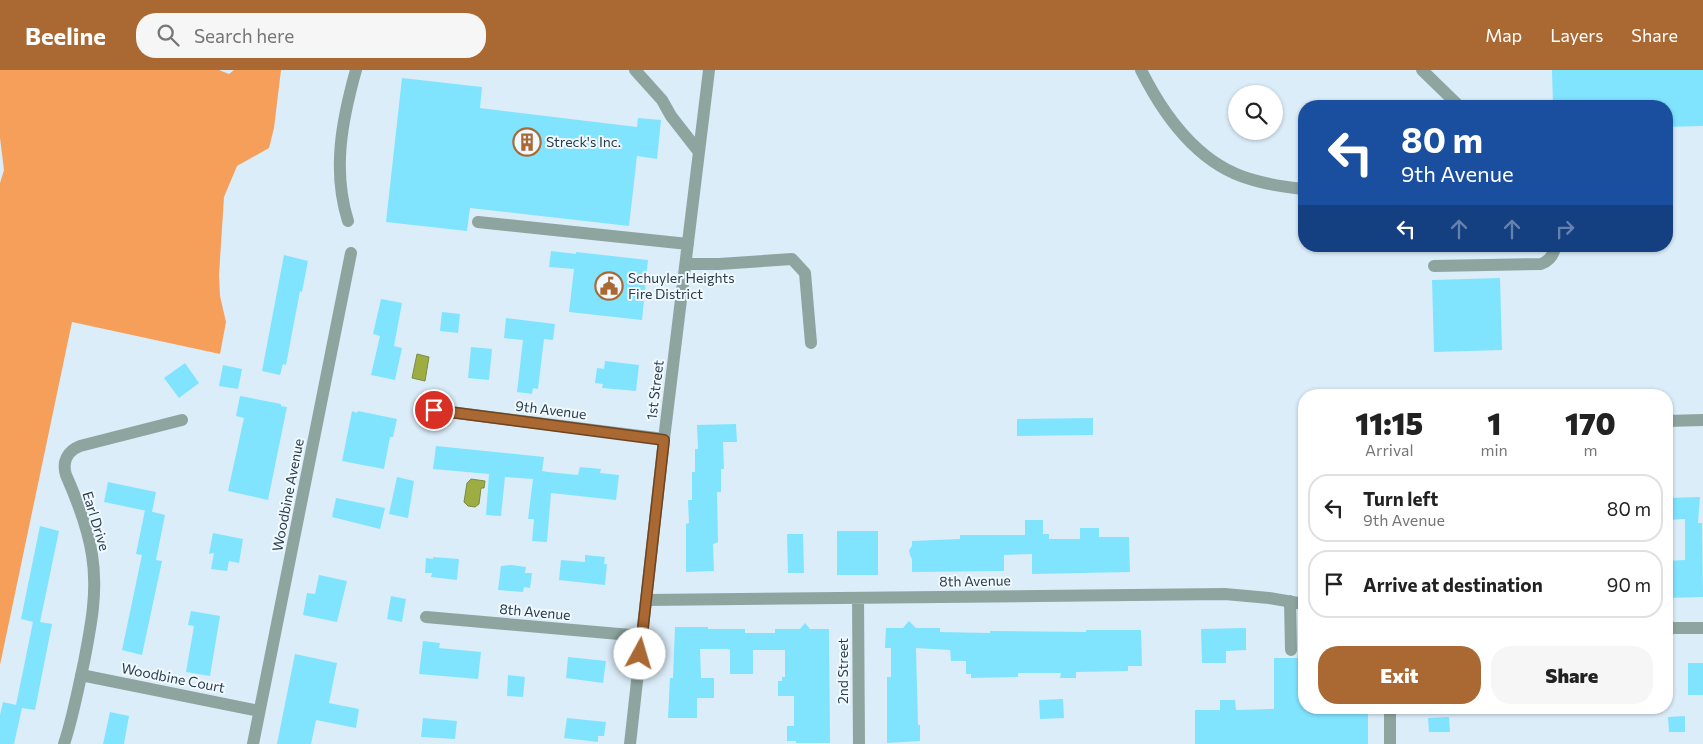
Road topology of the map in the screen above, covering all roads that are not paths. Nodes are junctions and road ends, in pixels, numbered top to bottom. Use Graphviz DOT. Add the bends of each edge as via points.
graph roads {
  1 [pos="356,70"];
  2 [pos="635,70"];
  3 [pos="709,70"];
  4 [pos="1141,70"];
  5 [pos="1422,70"];
  6 [pos="1453,100"];
  7 [pos="699,152"];
  8 [pos="1298,189"];
  9 [pos="348,221"];
  10 [pos="478,222"];
  11 [pos="688,244"];
  12 [pos="1554,252"];
  13 [pos="351,253"];
  14 [pos="686,264"];
  15 [pos="1434,266"];
  16 [pos="811,343"];
  17 [pos="434,410"];
  18 [pos="182,420"];
  19 [pos="1703,420"];
  20 [pos="1673,421"];
  21 [pos="664,440"];
  22 [pos="858,598"];
  23 [pos="646,600"];
  24 [pos="1290,601"];
  25 [pos="1298,603"];
  26 [pos="426,617"];
  27 [pos="1673,628"];
  28 [pos="1703,628"];
  29 [pos="642,636"];
  30 [pos="1291,650"];
  31 [pos="81,675"];
  32 [pos="259,711"];
  33 [pos="1390,714"];
  34 [pos="64,744"];
  35 [pos="253,744"];
  36 [pos="630,744"];
  37 [pos="859,744"];
  38 [pos="1390,744"];
  1 -- 9 [label="street" via="338,161 341,196"];
  2 -- 7 [label="street" via="662,100"];
  3 -- 7 [label="street, 1st Street"];
  4 -- 8 [label="street" via="1179,130 1215,163 1250,179"];
  5 -- 6 [label="street"];
  7 -- 11 [label="street, 1st Street"];
  10 -- 11 [label="street"];
  11 -- 14 [label="street, 1st Street"];
  12 -- 15 [label="street" via="1541,264"];
  13 -- 32 [label="street, Woodbine Avenue"];
  14 -- 16 [label="street" via="792,259 805,273"];
  14 -- 21 [label="street, 1st Street"];
  17 -- 21 [label="street, 9th Avenue"];
  18 -- 31 [label="street, Earl Drive" via="80,446 66,459 64,471 85,526 94,572 92,621"];
  19 -- 20 [label="street"];
  21 -- 23 [label="street, 1st Street"];
  22 -- 23 [label="street, 8th Avenue"];
  22 -- 24 [label="street, 8th Avenue" via="1225,594"];
  22 -- 37 [label="street, 2nd Street"];
  23 -- 29 [label="street, 1st Street"];
  24 -- 25 [label="street, 8th Avenue"];
  24 -- 30 [label="street"];
  26 -- 29 [label="street, 8th Avenue"];
  27 -- 28 [label="street"];
  29 -- 36 [label="street, 1st Street"];
  31 -- 32 [label="street, Woodbine Court"];
  31 -- 34 [label="street, Earl Drive"];
  32 -- 35 [label="street, Woodbine Avenue"];
  33 -- 38 [label="street"];
}
